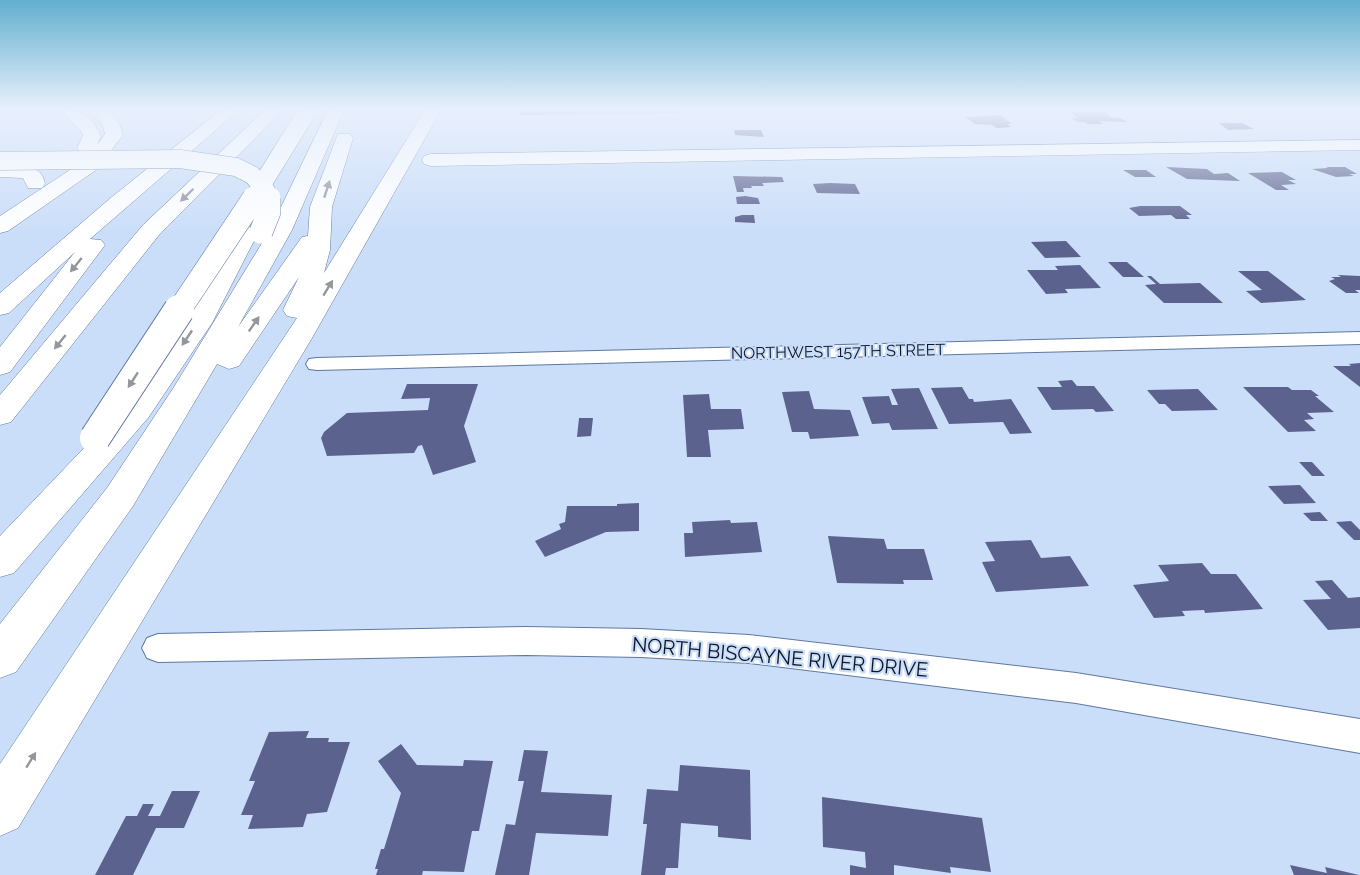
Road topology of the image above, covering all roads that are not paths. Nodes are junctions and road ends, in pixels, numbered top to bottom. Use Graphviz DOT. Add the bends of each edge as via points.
graph roads {
  1 [pos="83,151"];
  2 [pos="102,151"];
  3 [pos="181,151"];
  4 [pos="233,151"];
  5 [pos="283,151"];
  6 [pos="312,151"];
  7 [pos="340,151"];
  8 [pos="409,151"];
  9 [pos="963,151"];
  10 [pos="430,160"];
  11 [pos="0,161"];
  12 [pos="0,166"];
  13 [pos="0,171"];
  14 [pos="35,184"];
  15 [pos="120,200"];
  16 [pos="0,207"];
  17 [pos="0,226"];
  18 [pos="319,228"];
  19 [pos="263,232"];
  20 [pos="0,307"];
  21 [pos="1360,338"];
  22 [pos="316,364"];
  23 [pos="0,366"];
  24 [pos="0,415"];
  25 [pos="8,553"];
  26 [pos="158,648"];
  27 [pos="0,658"];
  28 [pos="89,668"];
  29 [pos="0,678"];
  30 [pos="1360,736"];
  31 [pos="0,810"];
  1 -- 14 [label="main road"];
  2 -- 17 [label="main road" via="88,166"];
  3 -- 15 [label="main road"];
  4 -- 24 [label="main road, one-way" via="151,231"];
  5 -- 25 [label="main road, one-way, bridge" via="95,438"];
  6 -- 19 [label="main road"];
  18 -- 7 [label="main road, one-way" via="321,207"];
  28 -- 8 [label="main road, one-way" via="298,338"];
  9 -- 10 [label="main road"];
  11 -- 19 [label="main road, bridge" via="180,159 236,167 252,175 270,199"];
  12 -- 19 [label="main road" via="173,164 222,172 241,181 262,202"];
  13 -- 14 [label="main road" via="28,172 34,176"];
  14 -- 16 [label="main road"];
  15 -- 20 [label="main road"];
  15 -- 23 [label="main road, one-way" via="108,227"];
  18 -- 28 [label="main road" via="309,284 286,332 224,437 102,625"];
  29 -- 18 [label="main road, one-way" via="134,496"];
  19 -- 25 [label="main road, one-way" via="138,411"];
  19 -- 27 [label="main road" via="189,387 120,497"];
  21 -- 22 [label="street, NORTHWEST 157TH STREET"];
  26 -- 30 [label="street, NORTH BISCAYNE RIVER DRIVE" via="537,641 749,650 1076,688"];
  31 -- 28 [label="main road, one-way"];
}
